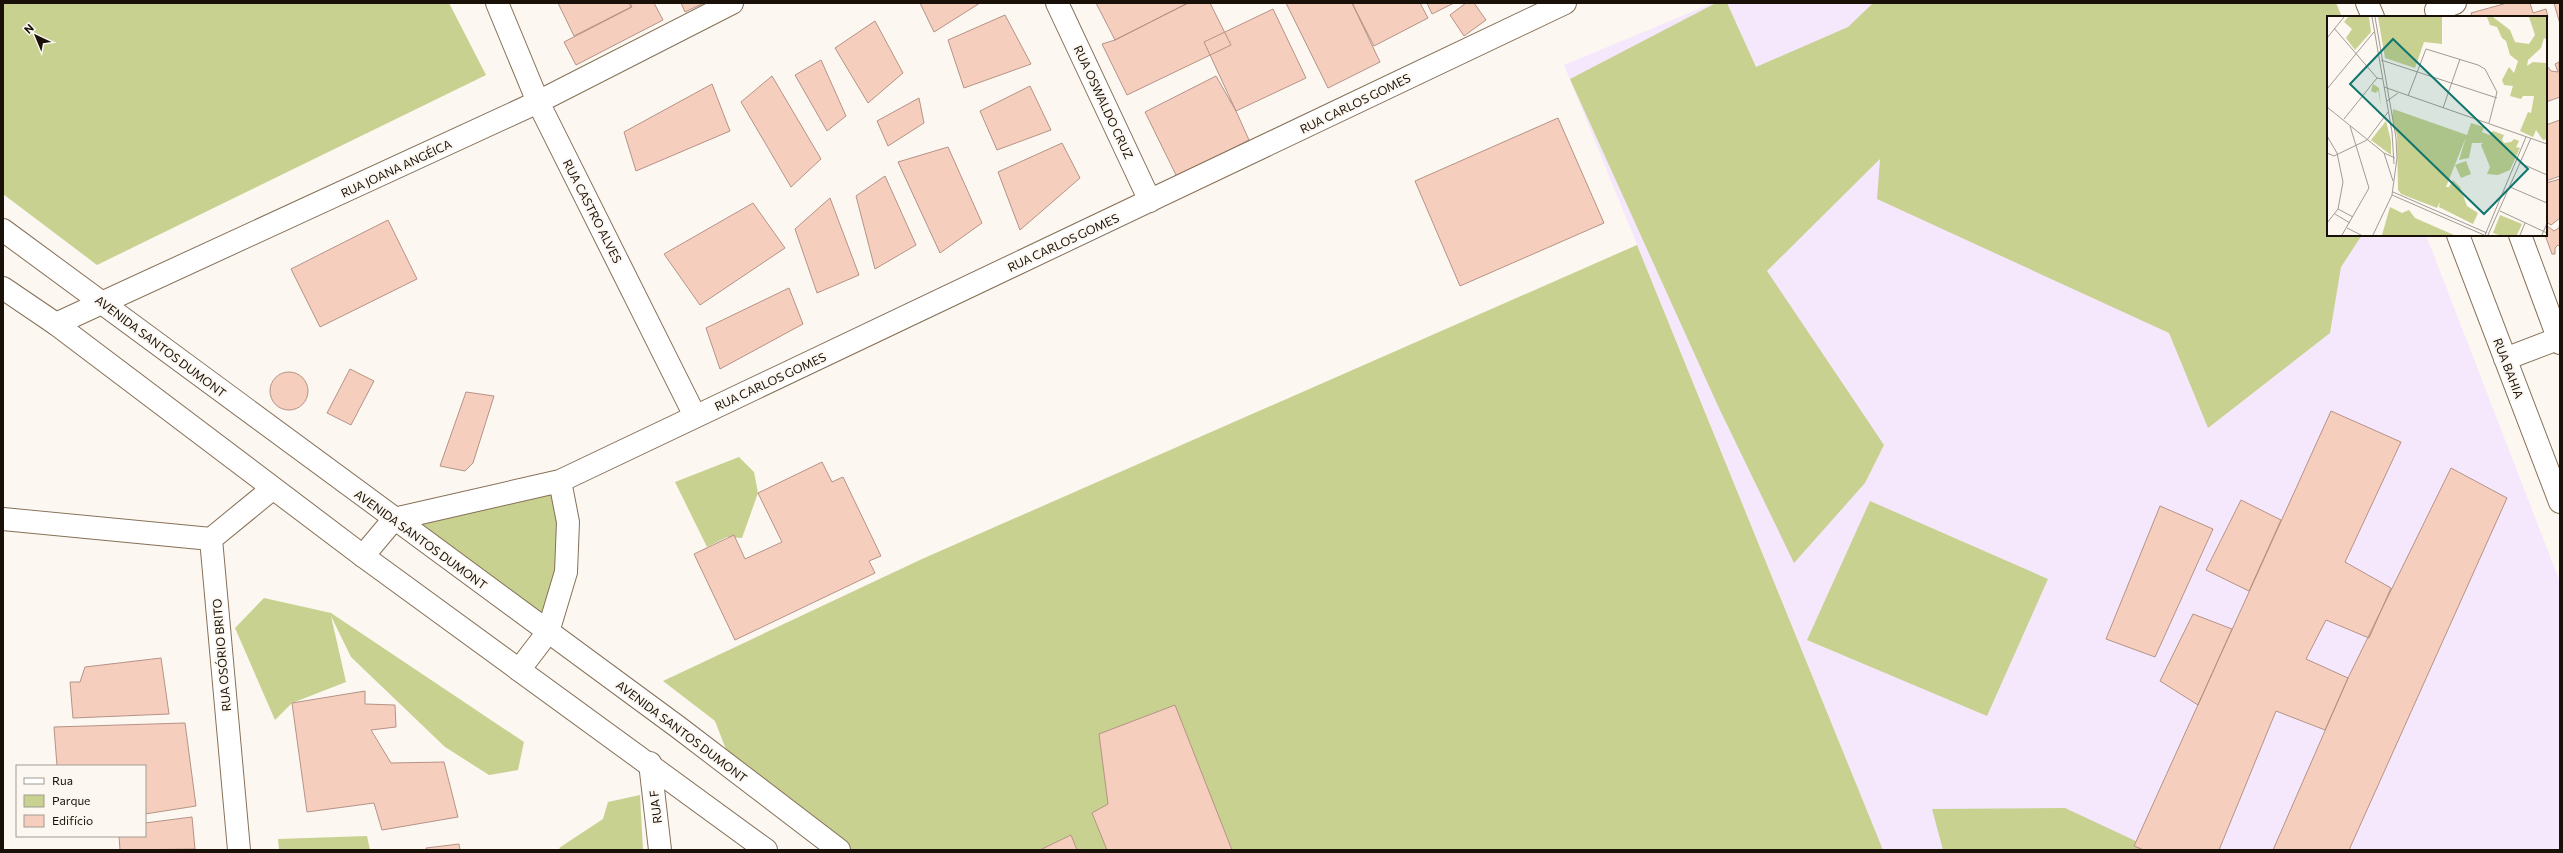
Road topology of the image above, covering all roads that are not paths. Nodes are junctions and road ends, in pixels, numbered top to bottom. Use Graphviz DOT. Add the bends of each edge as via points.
graph roads {
  1 [pos="497,3"];
  2 [pos="732,3"];
  3 [pos="1057,3"];
  4 [pos="1565,3"];
  5 [pos="2368,3"];
  6 [pos="2373,16"];
  7 [pos="538,102"];
  8 [pos="1150,201"];
  9 [pos="3,230"];
  10 [pos="2458,236"];
  11 [pos="2520,236"];
  12 [pos="3,288"];
  13 [pos="102,302"];
  14 [pos="56,324"];
  15 [pos="2559,340"];
  16 [pos="2505,359"];
  17 [pos="695,416"];
  18 [pos="560,481"];
  19 [pos="272,489"];
  20 [pos="2560,502"];
  21 [pos="3,519"];
  22 [pos="394,519"];
  23 [pos="211,539"];
  24 [pos="363,556"];
  25 [pos="548,632"];
  26 [pos="519,670"];
  27 [pos="650,764"];
  28 [pos="239,850"];
  29 [pos="660,850"];
  30 [pos="766,850"];
  31 [pos="839,850"];
  1 -- 7 [label="main road, RUA CASTRO ALVES"];
  2 -- 7 [label="main road, RUA JOANA ANGÉICA"];
  3 -- 8 [label="main road, RUA OSWALDO CRUZ"];
  4 -- 8 [label="main road, RUA CARLOS GOMES"];
  5 -- 6 [label="main road"];
  7 -- 13 [label="main road, RUA JOANA ANGÉICA"];
  7 -- 17 [label="main road, RUA CASTRO ALVES"];
  8 -- 17 [label="main road, RUA CARLOS GOMES"];
  9 -- 13 [label="main road, AVENIDA SANTOS DUMONT"];
  10 -- 16 [label="main road, RUA BAHIA"];
  11 -- 15 [label="main road"];
  12 -- 14 [label="main road"];
  13 -- 14 [label="main road, RUA JOANA ANGÉICA"];
  13 -- 22 [label="main road, AVENIDA SANTOS DUMONT"];
  14 -- 19 [label="main road"];
  15 -- 16 [label="main road"];
  16 -- 20 [label="main road, RUA BAHIA"];
  17 -- 18 [label="main road, RUA CARLOS GOMES"];
  18 -- 22 [label="main road, RUA CARLOS GOMES"];
  18 -- 25 [label="main road" via="568,522 566,572"];
  19 -- 23 [label="main road"];
  19 -- 24 [label="main road"];
  21 -- 23 [label="main road"];
  22 -- 24 [label="main road"];
  22 -- 25 [label="main road, AVENIDA SANTOS DUMONT"];
  23 -- 28 [label="main road, RUA OSÓRIO BRITO"];
  24 -- 26 [label="main road"];
  25 -- 26 [label="main road"];
  25 -- 31 [label="main road, AVENIDA SANTOS DUMONT"];
  26 -- 27 [label="main road"];
  27 -- 29 [label="main road, RUA F"];
  27 -- 30 [label="main road"];
}
